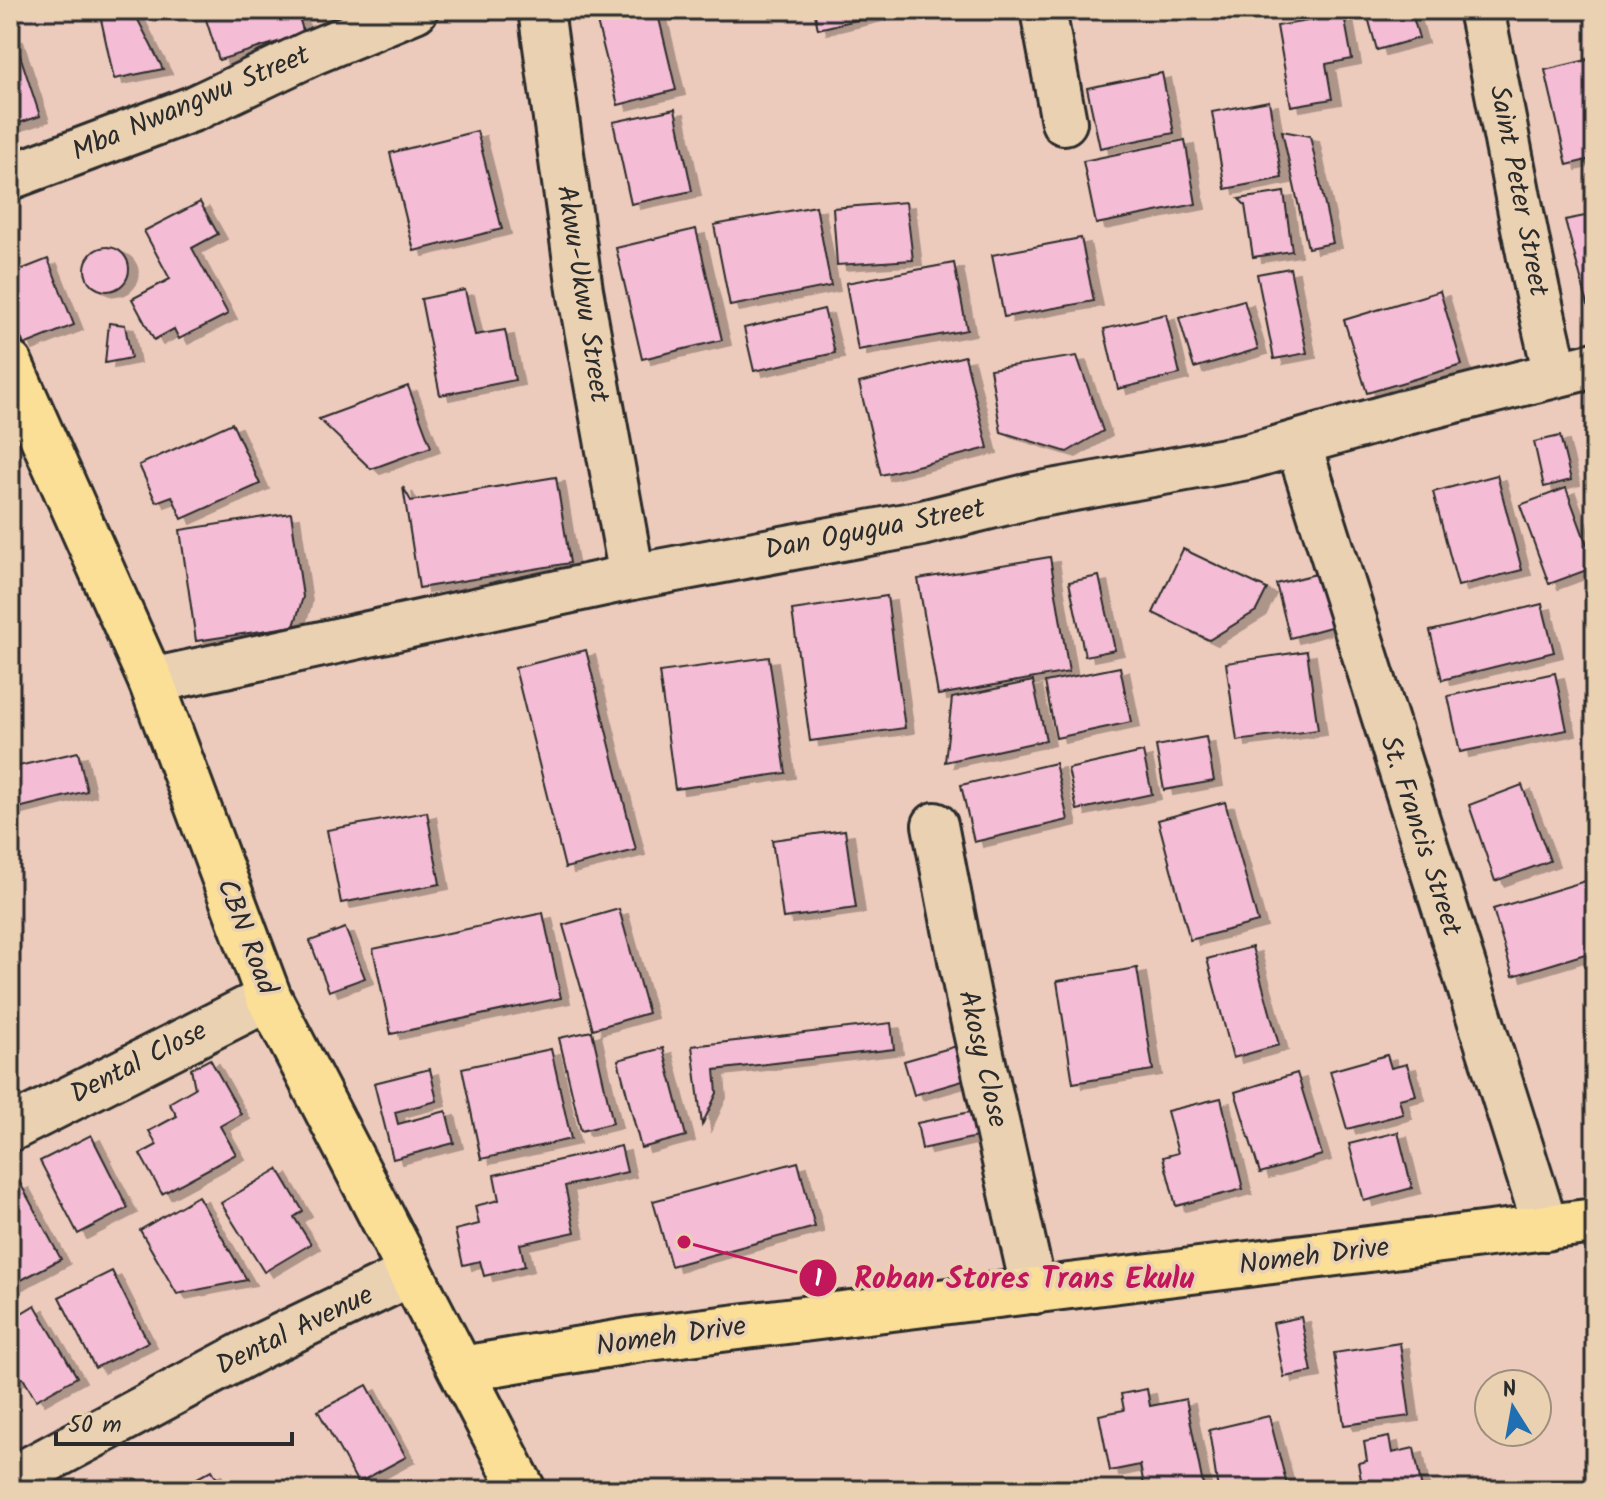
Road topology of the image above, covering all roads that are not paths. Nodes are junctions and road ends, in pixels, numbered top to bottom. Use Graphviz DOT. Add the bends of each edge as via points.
graph roads {
  1 [pos="415,10"];
  2 [pos="541,10"];
  3 [pos="1043,10"];
  4 [pos="1481,10"];
  5 [pos="1064,122"];
  6 [pos="10,177"];
  7 [pos="10,364"];
  8 [pos="1575,369"];
  9 [pos="1298,443"];
  10 [pos="632,577"];
  11 [pos="151,681"];
  12 [pos="935,825"];
  13 [pos="269,998"];
  14 [pos="10,1129"];
  15 [pos="1595,1221"];
  16 [pos="1546,1228"];
  17 [pos="410,1274"];
  18 [pos="1034,1291"];
  19 [pos="462,1369"];
  20 [pos="10,1480"];
  21 [pos="523,1490"];
  1 -- 6 [label="street, Mba Nwangwu Street" via="195,108"];
  2 -- 10 [label="street, Akwu-Ukwu Street" via="580,290"];
  3 -- 5 [label="street"];
  4 -- 8 [label="street, Saint Peter Street" via="1529,266"];
  7 -- 11 [label="main road, CBN Road"];
  8 -- 9 [label="street, Dan Ogugua Street"];
  9 -- 10 [label="street, Dan Ogugua Street" via="922,523"];
  9 -- 16 [label="street, St. Francis Street"];
  10 -- 11 [label="street, Dan Ogugua Street"];
  11 -- 13 [label="main road, CBN Road"];
  12 -- 18 [label="street, Akosy Close" via="964,981"];
  13 -- 14 [label="street, Dental Close"];
  13 -- 17 [label="main road, CBN Road"];
  15 -- 16 [label="main road, Nomeh Drive"];
  16 -- 18 [label="main road, Nomeh Drive"];
  17 -- 19 [label="main road, CBN Road"];
  17 -- 20 [label="street, Dental Avenue" via="260,1346"];
  18 -- 19 [label="main road, Nomeh Drive" via="641,1339"];
  19 -- 21 [label="main road, CBN Road"];
}
